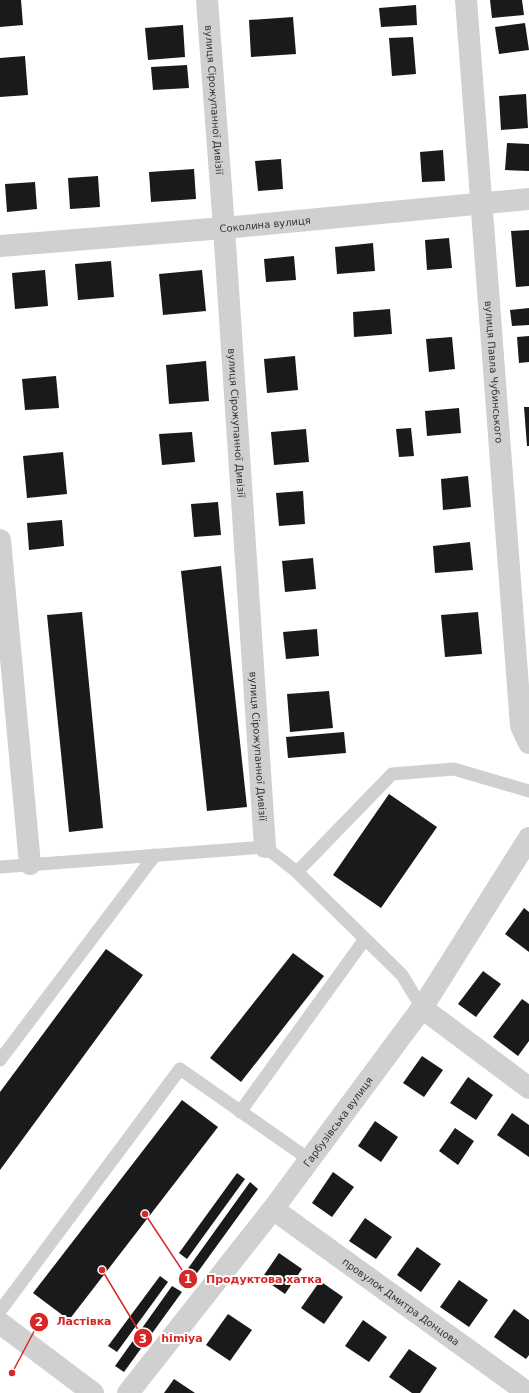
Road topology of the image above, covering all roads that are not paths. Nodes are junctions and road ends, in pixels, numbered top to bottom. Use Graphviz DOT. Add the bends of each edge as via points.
graph roads {
  1 [pos="207,0"];
  2 [pos="466,0"];
  3 [pos="529,199"];
  4 [pos="480,203"];
  5 [pos="224,228"];
  6 [pos="0,246"];
  7 [pos="0,540"];
  8 [pos="529,743"];
  9 [pos="529,791"];
  10 [pos="529,838"];
  11 [pos="265,847"];
  12 [pos="155,855"];
  13 [pos="30,864"];
  14 [pos="0,867"];
  15 [pos="297,872"];
  16 [pos="366,939"];
  17 [pos="422,1008"];
  18 [pos="0,1060"];
  19 [pos="529,1088"];
  20 [pos="240,1112"];
  21 [pos="310,1160"];
  22 [pos="274,1210"];
  23 [pos="0,1311"];
  24 [pos="0,1323"];
  25 [pos="93,1393"];
  26 [pos="128,1393"];
  27 [pos="528,1393"];
  1 -- 5 [label="street, вулиця Сірожупанної Дивізії"];
  2 -- 4 [label="street, вулиця Павла Чубинського"];
  3 -- 4 [label="street, Соколина вулиця"];
  4 -- 5 [label="street, Соколина вулиця"];
  4 -- 8 [label="street, вулиця Павла Чубинського" via="522,726"];
  5 -- 6 [label="street, Соколина вулиця"];
  5 -- 11 [label="street, вулиця Сірожупанної Дивізії"];
  7 -- 13 [label="street"];
  9 -- 15 [label="lane" via="454,769 392,774"];
  10 -- 17 [label="street, Гарбузівська вулиця"];
  11 -- 12 [label="lane"];
  11 -- 15 [label="lane"];
  12 -- 13 [label="lane"];
  12 -- 18 [label="lane"];
  13 -- 14 [label="lane"];
  15 -- 16 [label="lane"];
  16 -- 17 [label="lane" via="402,975"];
  16 -- 20 [label="lane"];
  17 -- 19 [label="street"];
  17 -- 21 [label="street, Гарбузівська вулиця"];
  20 -- 21 [label="lane"];
  20 -- 23 [label="lane" via="180,1070"];
  21 -- 22 [label="street, Гарбузівська вулиця"];
  22 -- 26 [label="street, Гарбузівська вулиця"];
  22 -- 27 [label="street, провулок Дмитра Донцова"];
  24 -- 25 [label="street"];
}
